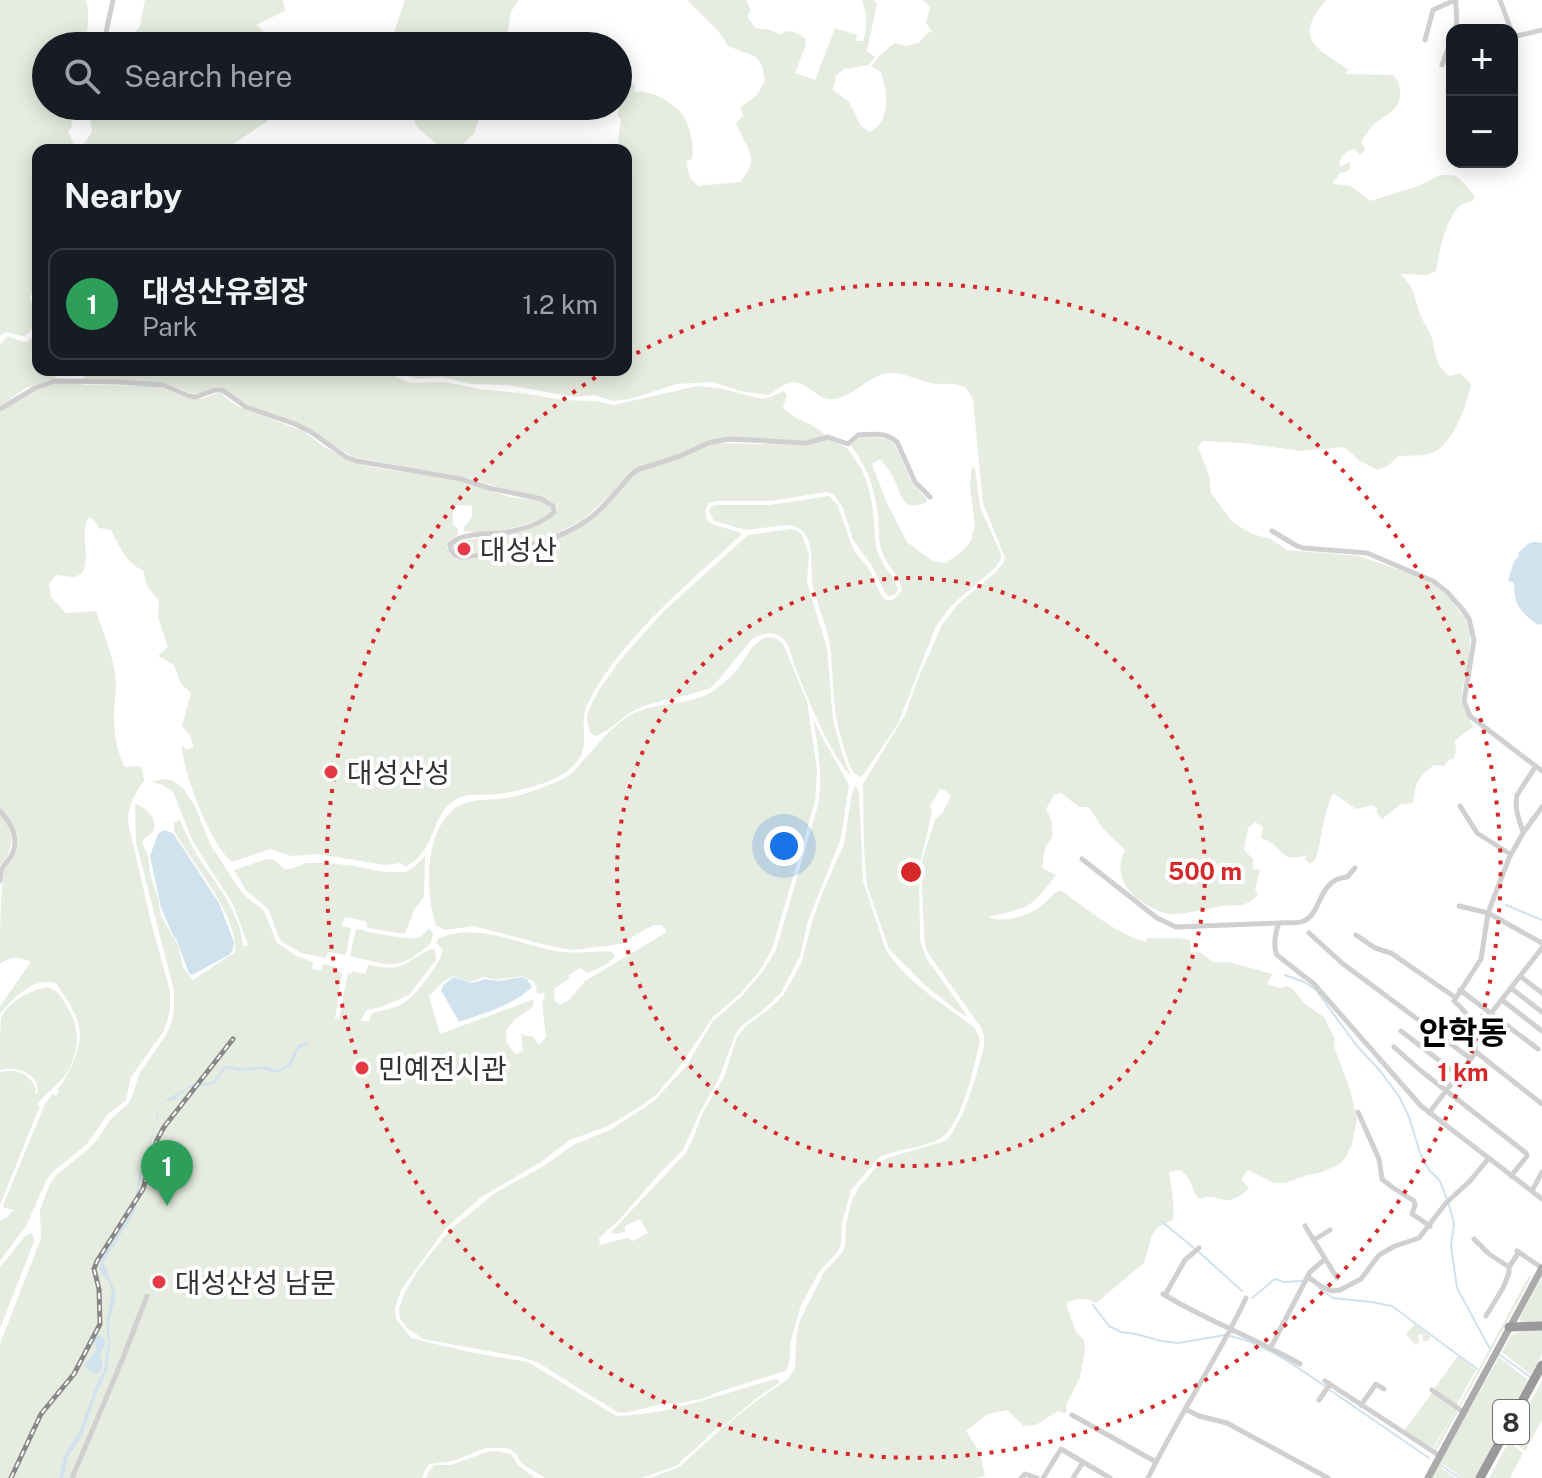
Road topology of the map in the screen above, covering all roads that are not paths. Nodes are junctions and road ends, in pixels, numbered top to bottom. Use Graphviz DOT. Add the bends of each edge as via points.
graph roads {
  1 [pos="113,0"];
  2 [pos="1455,0"];
  3 [pos="1501,0"];
  4 [pos="1456,24"];
  5 [pos="1509,24"];
  6 [pos="1542,30"];
  7 [pos="106,32"];
  8 [pos="1518,36"];
  9 [pos="1425,40"];
  10 [pos="1446,54"];
  11 [pos="1442,65"];
  12 [pos="0,409"];
  13 [pos="930,497"];
  14 [pos="1272,531"];
  15 [pos="1539,769"];
  16 [pos="1460,806"];
  17 [pos="1542,807"];
  18 [pos="0,811"];
  19 [pos="1523,833"];
  20 [pos="1510,854"];
  21 [pos="1082,859"];
  22 [pos="1355,868"];
  23 [pos="0,881"];
  24 [pos="1459,906"];
  25 [pos="1488,913"];
  26 [pos="1279,923"];
  27 [pos="1309,933"];
  28 [pos="1356,935"];
  29 [pos="1542,945"];
  30 [pos="1520,976"];
  31 [pos="1511,988"];
  32 [pos="1460,990"];
  33 [pos="1542,993"];
  34 [pos="1456,998"];
  35 [pos="1502,1000"];
  36 [pos="1542,1012"];
  37 [pos="1492,1013"];
  38 [pos="1401,1031"];
  39 [pos="1542,1031"];
  40 [pos="1473,1036"];
  41 [pos="1394,1047"];
  42 [pos="1538,1049"];
  43 [pos="1476,1052"];
  44 [pos="1471,1059"];
  45 [pos="1458,1075"];
  46 [pos="1446,1091"];
  47 [pos="1542,1104"];
  48 [pos="1358,1112"];
  49 [pos="1429,1113"];
  50 [pos="1488,1159"];
  51 [pos="1542,1172"];
  52 [pos="1511,1176"];
  53 [pos="1532,1191"];
  54 [pos="1542,1199"];
  55 [pos="1305,1226"];
  56 [pos="1430,1226"];
  57 [pos="1330,1230"];
  58 [pos="1474,1239"];
  59 [pos="1314,1240"];
  60 [pos="1199,1248"];
  61 [pos="1325,1259"];
  62 [pos="1509,1267"];
  63 [pos="1542,1268"];
  64 [pos="1308,1277"];
  65 [pos="1337,1278"];
  66 [pos="147,1296"];
  67 [pos="1246,1298"];
  68 [pos="1486,1316"];
  69 [pos="1542,1326"];
  70 [pos="1509,1327"];
  71 [pos="1229,1333"];
  72 [pos="1271,1347"];
  73 [pos="1300,1364"];
  74 [pos="1542,1365"];
  75 [pos="1542,1374"];
  76 [pos="1384,1389"];
  77 [pos="1432,1390"];
  78 [pos="1319,1400"];
  79 [pos="1357,1406"];
  80 [pos="1185,1409"];
  81 [pos="1463,1412"];
  82 [pos="1072,1415"];
  83 [pos="1440,1456"];
  84 [pos="1083,1462"];
  85 [pos="1156,1462"];
  86 [pos="72,1478"];
  87 [pos="1021,1478"];
  88 [pos="1037,1478"];
  89 [pos="1043,1478"];
  90 [pos="1073,1478"];
  91 [pos="1110,1478"];
  92 [pos="1148,1478"];
  93 [pos="1328,1478"];
  94 [pos="1428,1478"];
  95 [pos="1482,1478"];
  1 -- 7 [label="street"];
  2 -- 4 [label="street"];
  2 -- 9 [label="street" via="1433,10"];
  3 -- 5 [label="street"];
  6 -- 8 [label="street"];
  10 -- 11 [label="street"];
  12 -- 13 [label="street" via="55,381 163,385 196,397 222,390 246,407 311,432 357,461 461,479 553,506 552,515 542,521 504,533 456,538 451,550 462,557 521,549 563,533 596,513 640,469 730,439 806,443 828,437 848,444 858,435 882,435 897,442 915,482"];
  14 -- 15 [label="street" via="1303,548 1367,553 1424,576 1447,592 1469,619 1474,640 1464,701 1470,716"];
  15 -- 19 [label="street" via="1517,795"];
  16 -- 20 [label="street" via="1477,833"];
  17 -- 19 [label="street"];
  18 -- 23 [label="street" via="16,838"];
  19 -- 20 [label="street"];
  20 -- 25 [label="street"];
  21 -- 26 [label="street" via="1176,927"];
  22 -- 26 [label="street" via="1330,883 1309,919"];
  24 -- 25 [label="street"];
  25 -- 29 [label="street"];
  25 -- 32 [label="street" via="1481,959"];
  26 -- 49 [label="street" via="1277,955 1314,984"];
  27 -- 44 [label="street"];
  28 -- 34 [label="street"];
  29 -- 30 [label="street"];
  30 -- 31 [label="street"];
  30 -- 33 [label="street"];
  31 -- 35 [label="street"];
  31 -- 36 [label="street"];
  32 -- 34 [label="street"];
  32 -- 37 [label="street"];
  34 -- 40 [label="street" via="1471,1020"];
  35 -- 37 [label="street"];
  35 -- 39 [label="street"];
  37 -- 40 [label="street"];
  37 -- 42 [label="street"];
  38 -- 45 [label="street"];
  40 -- 43 [label="street"];
  41 -- 46 [label="street"];
  43 -- 44 [label="street"];
  43 -- 47 [label="street"];
  44 -- 45 [label="street"];
  45 -- 46 [label="street"];
  46 -- 49 [label="street"];
  46 -- 52 [label="street" via="1526,1153"];
  48 -- 56 [label="street" via="1382,1179 1414,1201 1412,1214"];
  49 -- 50 [label="street"];
  50 -- 52 [label="street"];
  50 -- 56 [label="street"];
  51 -- 53 [label="street"];
  52 -- 53 [label="street"];
  53 -- 54 [label="street"];
  55 -- 59 [label="street"];
  56 -- 64 [label="street" via="1419,1238 1379,1255 1361,1279 1340,1290"];
  57 -- 59 [label="street"];
  58 -- 62 [label="street"];
  59 -- 61 [label="street"];
  60 -- 71 [label="street" via="1164,1294"];
  61 -- 64 [label="street"];
  61 -- 65 [label="street"];
  62 -- 63 [label="street" via="1518,1252"];
  62 -- 68 [label="street"];
  63 -- 70 [label="main road"];
  64 -- 72 [label="street"];
  66 -- 86 [label="street"];
  67 -- 71 [label="street"];
  69 -- 70 [label="highway"];
  70 -- 81 [label="main road"];
  71 -- 72 [label="street"];
  71 -- 80 [label="street"];
  72 -- 73 [label="street"];
  74 -- 95 [label="highway, 8"];
  75 -- 95 [label="highway, 8"];
  76 -- 79 [label="street" via="1376,1384"];
  77 -- 81 [label="street"];
  78 -- 79 [label="street" via="1328,1385"];
  79 -- 83 [label="street"];
  80 -- 85 [label="street"];
  80 -- 93 [label="street" via="1227,1423"];
  81 -- 83 [label="main road"];
  82 -- 85 [label="street"];
  83 -- 94 [label="main road"];
  84 -- 89 [label="street" via="1061,1449"];
  84 -- 90 [label="street"];
  84 -- 91 [label="street"];
  85 -- 92 [label="street"];
  87 -- 88 [label="street"];
}
